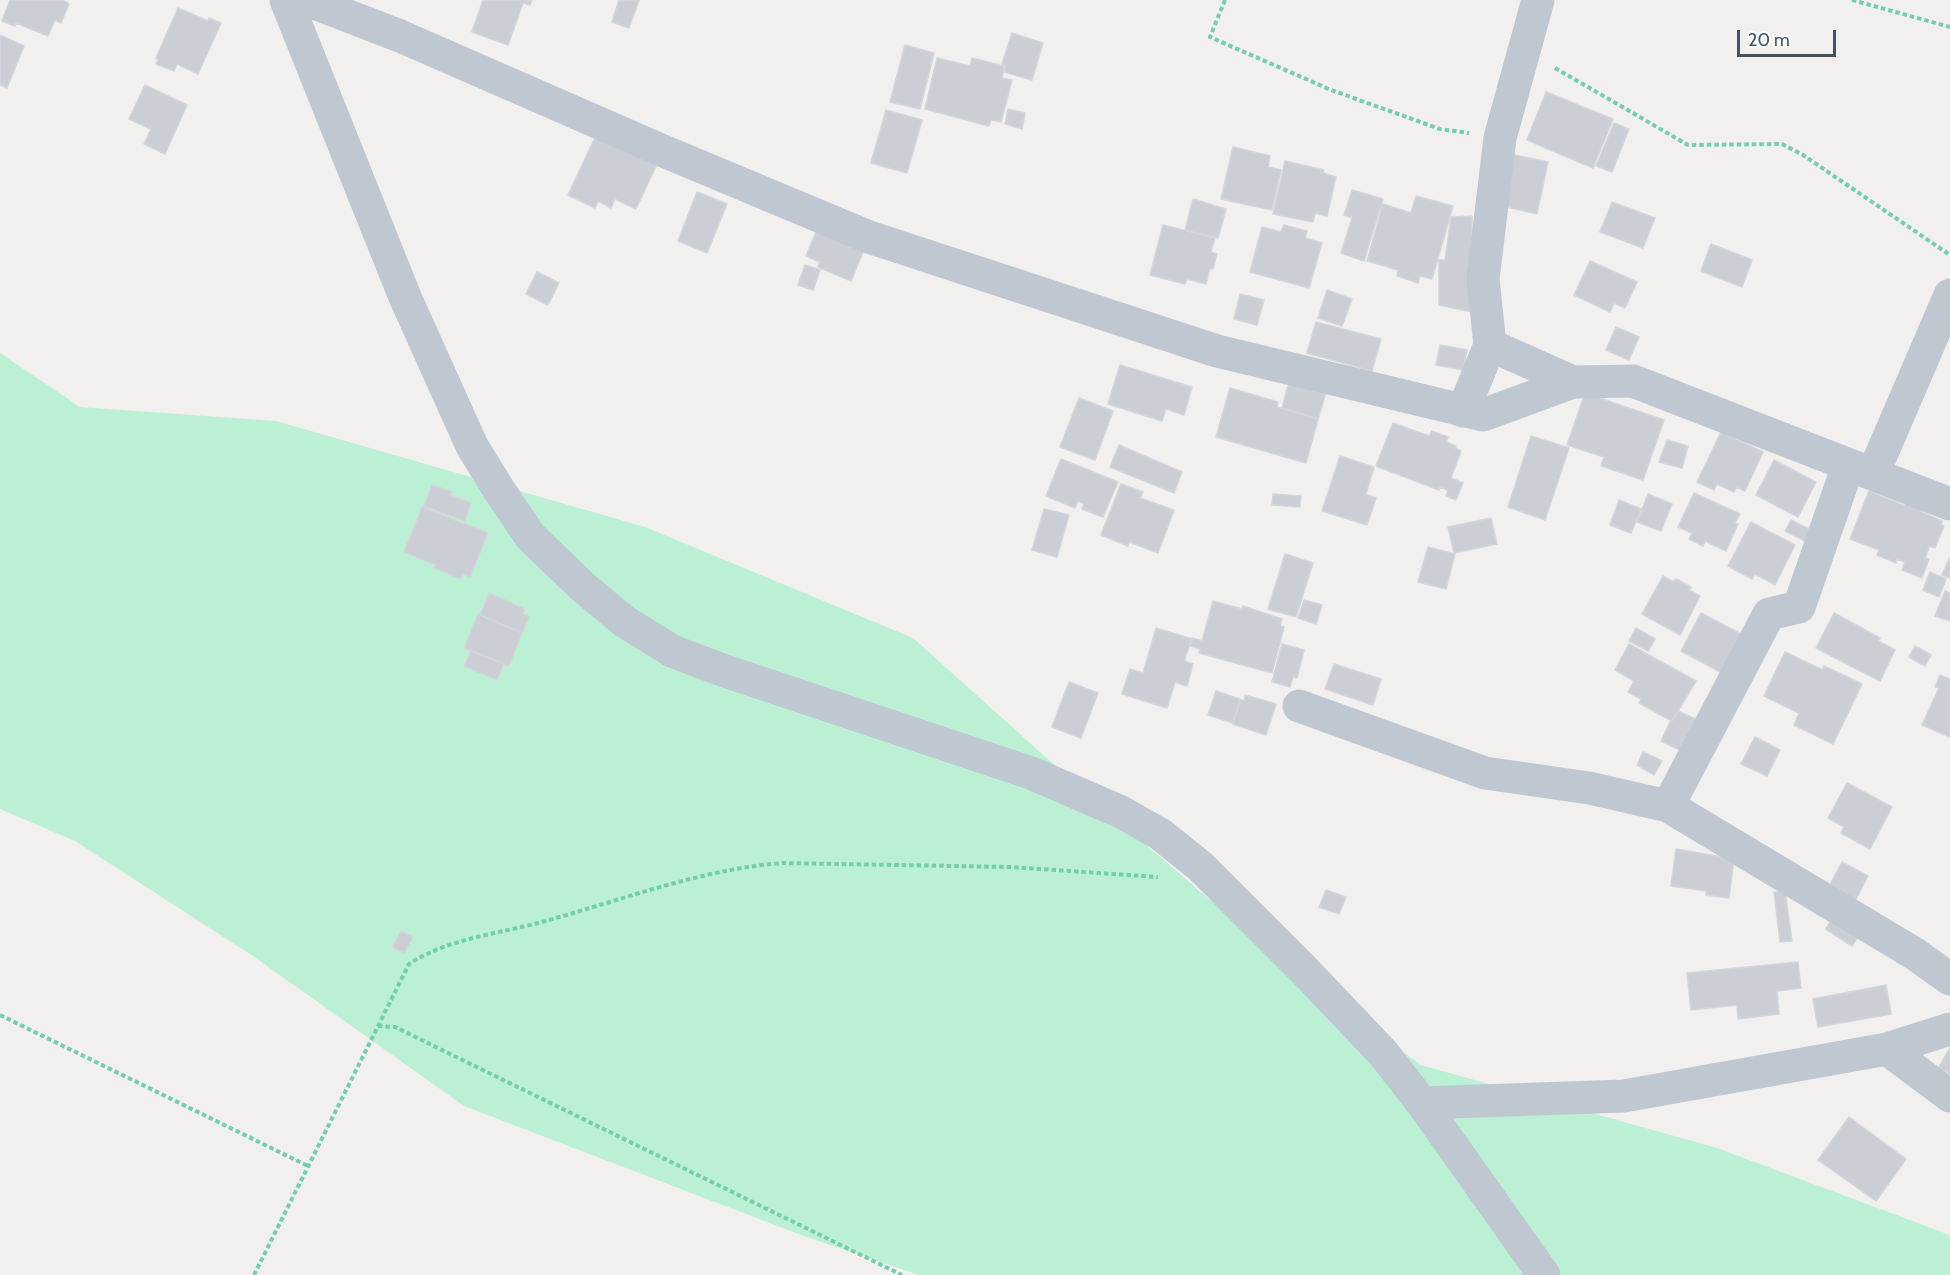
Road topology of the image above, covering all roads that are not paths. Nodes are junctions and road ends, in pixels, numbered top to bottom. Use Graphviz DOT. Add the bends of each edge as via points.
graph roads {
  1 [pos="286,0"];
  2 [pos="307,0"];
  3 [pos="1538,0"];
  4 [pos="1950,295"];
  5 [pos="1490,345"];
  6 [pos="1573,382"];
  7 [pos="1464,411"];
  8 [pos="1861,470"];
  9 [pos="1950,504"];
  10 [pos="1299,706"];
  11 [pos="1668,806"];
  12 [pos="1950,979"];
  13 [pos="1950,1029"];
  14 [pos="1887,1049"];
  15 [pos="1950,1096"];
  16 [pos="1422,1103"];
  17 [pos="1544,1275"];
  1 -- 16 [label="street" via="405,297 472,446 530,536 624,621 672,651 1032,773 1121,812 1160,834 1200,866 1383,1053"];
  2 -- 7 [label="street" via="869,237 1217,351"];
  3 -- 5 [label="street" via="1500,138 1483,279"];
  4 -- 8 [label="street"];
  5 -- 6 [label="street"];
  5 -- 7 [label="street"];
  6 -- 7 [label="street" via="1483,416"];
  6 -- 8 [label="street" via="1633,381"];
  8 -- 9 [label="street"];
  8 -- 11 [label="street" via="1799,607 1770,614"];
  10 -- 11 [label="street" via="1485,773 1589,788"];
  11 -- 12 [label="street" via="1915,954"];
  13 -- 14 [label="street"];
  14 -- 15 [label="street"];
  14 -- 16 [label="street" via="1623,1096"];
  16 -- 17 [label="street"];
}
